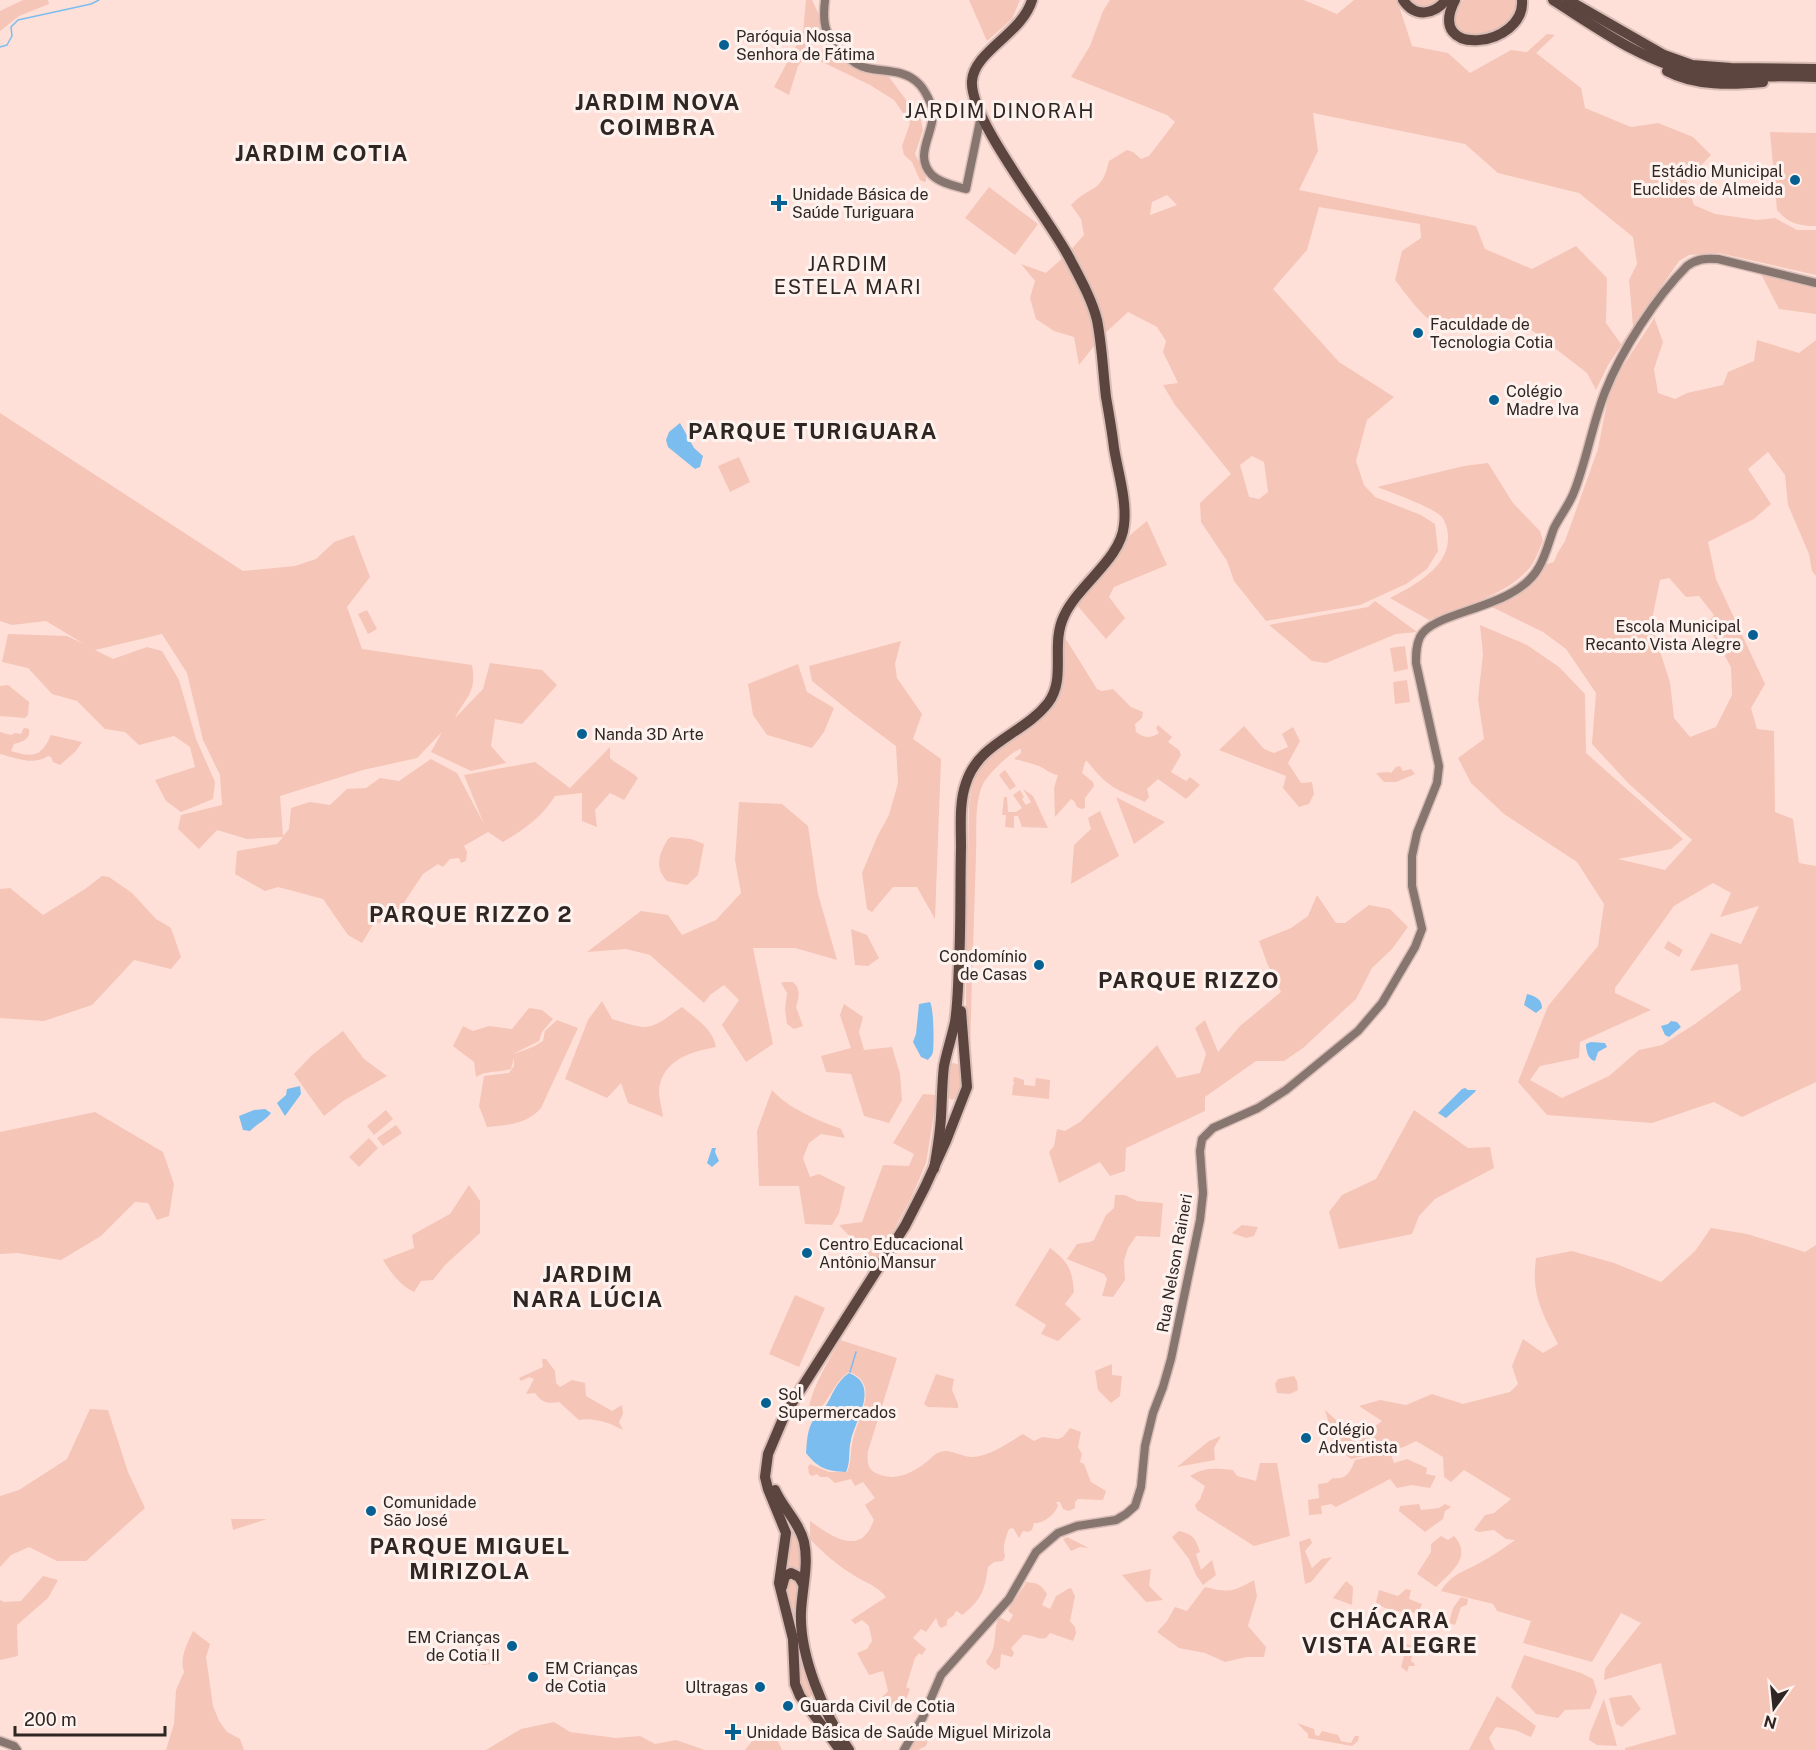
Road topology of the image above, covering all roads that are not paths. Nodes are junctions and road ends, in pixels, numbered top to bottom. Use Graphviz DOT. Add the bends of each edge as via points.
graph roads {
  1 [pos="825,0"];
  2 [pos="1026,0"];
  3 [pos="1032,0"];
  4 [pos="1403,0"];
  5 [pos="1446,0"];
  6 [pos="1455,0"];
  7 [pos="1522,0"];
  8 [pos="1545,0"];
  9 [pos="1553,0"];
  10 [pos="1568,0"];
  11 [pos="1021,21"];
  12 [pos="1591,24"];
  13 [pos="1816,69"];
  14 [pos="1816,76"];
  15 [pos="981,116"];
  16 [pos="1816,283"];
  17 [pos="959,963"];
  18 [pos="951,1059"];
  19 [pos="967,1068"];
  20 [pos="942,1095"];
  21 [pos="964,1099"];
  22 [pos="934,1169"];
  23 [pos="836,1335"];
  24 [pos="803,1584"];
  25 [pos="782,1600"];
  26 [pos="818,1690"];
  27 [pos="807,1705"];
  28 [pos="0,1741"];
  29 [pos="17,1750"];
  30 [pos="840,1750"];
  31 [pos="849,1750"];
  32 [pos="904,1750"];
  1 -- 15 [label="main road" via="828,38 858,65 900,73 920,85 933,112 924,162 934,177 966,189"];
  2 -- 11 [label="highway"];
  3 -- 11 [label="highway"];
  4 -- 5 [label="highway" via="1414,11 1429,13"];
  6 -- 7 [label="highway" via="1448,17 1451,29 1459,38 1478,41 1512,26 1521,13"];
  8 -- 12 [label="highway"];
  9 -- 12 [label="highway"];
  10 -- 13 [label="highway" via="1664,55 1692,65"];
  11 -- 15 [label="highway" via="974,71 972,91"];
  12 -- 14 [label="highway" via="1672,74 1689,79 1744,84"];
  15 -- 17 [label="highway" via="1060,240 1089,297 1097,320 1125,523 1107,562 1063,618 1057,636 1058,683 1050,701 988,750 966,782"];
  16 -- 32 [label="main road, Rua Nelson Raineri" via="1718,259 1706,258 1687,266 1616,365 1596,416 1573,496 1554,528 1540,566 1516,590 1488,605 1430,626 1420,635 1416,663 1439,766 1412,856 1412,886 1422,929 1418,941 1382,1003 1358,1031 1269,1102 1213,1128 1202,1139 1200,1220 1171,1359 1145,1446 1138,1501 1120,1518 1065,1530 1036,1552 1009,1599 941,1675"];
  17 -- 18 [label="highway"];
  17 -- 19 [label="highway"];
  18 -- 19 [label="highway"];
  18 -- 20 [label="highway"];
  19 -- 21 [label="highway"];
  20 -- 21 [label="highway" via="951,1102"];
  20 -- 22 [label="highway"];
  21 -- 22 [label="highway"];
  22 -- 23 [label="highway" via="905,1226"];
  23 -- 24 [label="highway" via="783,1430 771,1467 776,1493 802,1535"];
  23 -- 25 [label="highway" via="785,1414 768,1454 765,1477 786,1533 779,1576"];
  24 -- 25 [label="highway" via="799,1576 788,1574 783,1580"];
  24 -- 26 [label="highway" via="803,1639"];
  25 -- 27 [label="highway" via="793,1639 795,1684"];
  26 -- 27 [label="highway"];
  26 -- 31 [label="highway" via="830,1720"];
  27 -- 30 [label="highway"];
  28 -- 29 [label="main road"];
}
